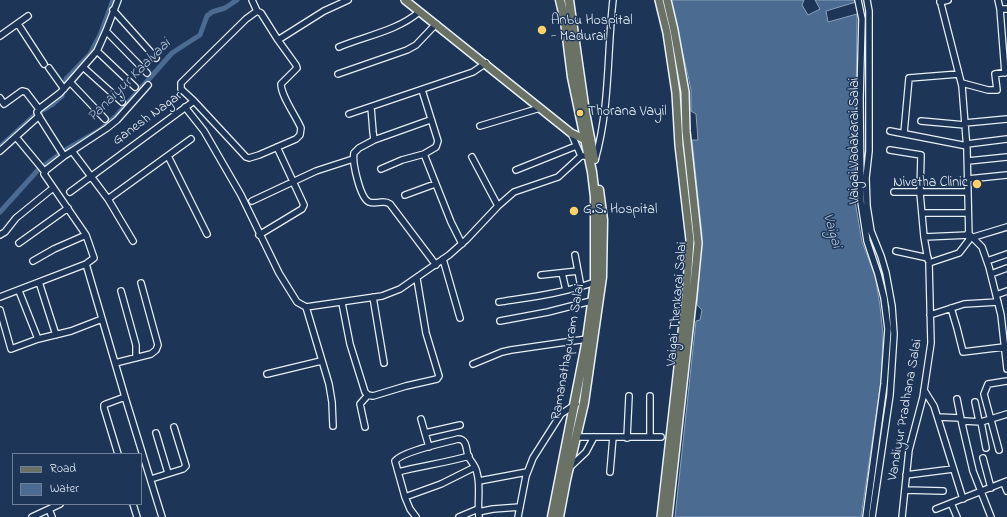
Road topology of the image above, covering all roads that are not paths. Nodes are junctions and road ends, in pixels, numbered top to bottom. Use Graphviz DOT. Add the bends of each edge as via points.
graph roads {
  1 [pos="118,0"];
  2 [pos="252,0"];
  3 [pos="348,0"];
  4 [pos="405,0"];
  5 [pos="560,0"];
  6 [pos="569,0"];
  7 [pos="613,0"];
  8 [pos="660,0"];
  9 [pos="667,0"];
  10 [pos="948,0"];
  11 [pos="998,0"];
  12 [pos="940,1"];
  13 [pos="867,2"];
  14 [pos="858,3"];
  15 [pos="1000,9"];
  16 [pos="1007,9"];
  17 [pos="113,10"];
  18 [pos="257,11"];
  19 [pos="419,12"];
  20 [pos="28,16"];
  21 [pos="18,24"];
  22 [pos="436,24"];
  23 [pos="106,31"];
  24 [pos="0,36"];
  25 [pos="278,40"];
  26 [pos="339,47"];
  27 [pos="97,50"];
  28 [pos="156,58"];
  29 [pos="44,64"];
  30 [pos="486,64"];
  31 [pos="83,67"];
  32 [pos="49,68"];
  33 [pos="1006,72"];
  34 [pos="147,73"];
  35 [pos="338,74"];
  36 [pos="959,74"];
  37 [pos="70,82"];
  38 [pos="962,83"];
  39 [pos="148,85"];
  40 [pos="135,87"];
  41 [pos="62,90"];
  42 [pos="422,90"];
  43 [pos="0,98"];
  44 [pos="194,100"];
  45 [pos="122,102"];
  46 [pos="2,105"];
  47 [pos="371,106"];
  48 [pos="185,107"];
  49 [pos="540,108"];
  50 [pos="38,113"];
  51 [pos="349,114"];
  52 [pos="105,119"];
  53 [pos="1007,119"];
  54 [pos="430,120"];
  55 [pos="921,121"];
  56 [pos="965,124"];
  57 [pos="480,126"];
  58 [pos="890,131"];
  59 [pos="571,133"];
  60 [pos="904,133"];
  61 [pos="16,137"];
  62 [pos="191,139"];
  63 [pos="1007,139"];
  64 [pos="374,140"];
  65 [pos="587,141"];
  66 [pos="967,145"];
  67 [pos="576,146"];
  68 [pos="277,147"];
  69 [pos="890,150"];
  70 [pos="0,151"];
  71 [pos="72,151"];
  72 [pos="62,153"];
  73 [pos="424,154"];
  74 [pos="168,156"];
  75 [pos="584,156"];
  76 [pos="1007,156"];
  77 [pos="472,157"];
  78 [pos="353,159"];
  79 [pos="968,161"];
  80 [pos="594,163"];
  81 [pos="44,170"];
  82 [pos="381,170"];
  83 [pos="516,170"];
  84 [pos="592,172"];
  85 [pos="1007,175"];
  86 [pos="92,176"];
  87 [pos="968,179"];
  88 [pos="292,182"];
  89 [pos="435,184"];
  90 [pos="53,188"];
  91 [pos="70,192"];
  92 [pos="894,192"];
  93 [pos="968,192"];
  94 [pos="920,193"];
  95 [pos="405,195"];
  96 [pos="108,199"];
  97 [pos="252,201"];
  98 [pos="498,206"];
  99 [pos="68,208"];
  100 [pos="968,212"];
  101 [pos="922,213"];
  102 [pos="1007,227"];
  103 [pos="207,234"];
  104 [pos="259,234"];
  105 [pos="0,235"];
  106 [pos="86,235"];
  107 [pos="970,235"];
  108 [pos="924,237"];
  109 [pos="133,241"];
  110 [pos="19,243"];
  111 [pos="462,244"];
  112 [pos="896,252"];
  113 [pos="1007,254"];
  114 [pos="575,256"];
  115 [pos="443,259"];
  116 [pos="33,261"];
  117 [pos="928,261"];
  118 [pos="987,261"];
  119 [pos="86,264"];
  120 [pos="436,265"];
  121 [pos="1007,268"];
  122 [pos="578,271"];
  123 [pos="562,273"];
  124 [pos="991,274"];
  125 [pos="541,275"];
  126 [pos="417,279"];
  127 [pos="39,282"];
  128 [pos="595,282"];
  129 [pos="141,283"];
  130 [pos="581,287"];
  131 [pos="566,290"];
  132 [pos="19,291"];
  133 [pos="121,291"];
  134 [pos="1007,291"];
  135 [pos="996,295"];
  136 [pos="0,297"];
  137 [pos="373,297"];
  138 [pos="591,301"];
  139 [pos="499,302"];
  140 [pos="998,302"];
  141 [pos="342,303"];
  142 [pos="306,307"];
  143 [pos="950,308"];
  144 [pos="0,310"];
  145 [pos="1004,314"];
  146 [pos="930,315"];
  147 [pos="460,318"];
  148 [pos="102,319"];
  149 [pos="500,321"];
  150 [pos="1004,323"];
  151 [pos="56,335"];
  152 [pos="1005,336"];
  153 [pos="38,339"];
  154 [pos="587,339"];
  155 [pos="1004,347"];
  156 [pos="136,358"];
  157 [pos="321,361"];
  158 [pos="115,363"];
  159 [pos="384,363"];
  160 [pos="473,364"];
  161 [pos="1007,369"];
  162 [pos="267,374"];
  163 [pos="1007,381"];
  164 [pos="924,390"];
  165 [pos="368,395"];
  166 [pos="628,396"];
  167 [pos="650,396"];
  168 [pos="125,397"];
  169 [pos="956,399"];
  170 [pos="975,402"];
  171 [pos="584,403"];
  172 [pos="574,404"];
  173 [pos="1007,414"];
  174 [pos="938,417"];
  175 [pos="960,418"];
  176 [pos="421,419"];
  177 [pos="990,420"];
  178 [pos="980,422"];
  179 [pos="962,424"];
  180 [pos="460,425"];
  181 [pos="333,426"];
  182 [pos="174,427"];
  183 [pos="365,427"];
  184 [pos="156,433"];
  185 [pos="425,433"];
  186 [pos="576,437"];
  187 [pos="594,437"];
  188 [pos="613,437"];
  189 [pos="650,437"];
  190 [pos="661,437"];
  191 [pos="627,438"];
  192 [pos="429,447"];
  193 [pos="986,448"];
  194 [pos="999,450"];
  195 [pos="118,453"];
  196 [pos="468,456"];
  197 [pos="983,458"];
  198 [pos="475,467"];
  199 [pos="568,469"];
  200 [pos="953,469"];
  201 [pos="398,472"];
  202 [pos="527,472"];
  203 [pos="610,472"];
  204 [pos="168,474"];
  205 [pos="906,474"];
  206 [pos="151,479"];
  207 [pos="479,481"];
  208 [pos="1006,482"];
  209 [pos="991,488"];
  210 [pos="905,490"];
  211 [pos="943,491"];
  212 [pos="1007,491"];
  213 [pos="980,492"];
  214 [pos="405,498"];
  215 [pos="963,498"];
  216 [pos="951,503"];
  217 [pos="58,505"];
  218 [pos="133,505"];
  219 [pos="520,507"];
  220 [pos="49,509"];
  221 [pos="936,509"];
  222 [pos="478,513"];
  223 [pos="32,517"];
  224 [pos="52,517"];
  225 [pos="137,517"];
  226 [pos="162,517"];
  227 [pos="416,517"];
  228 [pos="459,517"];
  229 [pos="518,517"];
  230 [pos="552,517"];
  231 [pos="559,517"];
  232 [pos="661,517"];
  233 [pos="668,517"];
  234 [pos="866,517"];
  235 [pos="872,517"];
  236 [pos="902,517"];
  237 [pos="957,517"];
  238 [pos="992,517"];
  1 -- 17 [label="street"];
  2 -- 18 [label="street"];
  3 -- 25 [label="street" via="324,11"];
  4 -- 19 [label="main road"];
  5 -- 65 [label="highway, Ramanathapuram Salai" via="572,77"];
  6 -- 65 [label="highway, Ramanathapuram Salai"];
  7 -- 80 [label="street" via="604,119"];
  8 -- 232 [label="main road, Vaigai Thenkarai Salai" via="676,93 690,240"];
  9 -- 233 [label="main road, Vaigai Thenkarai Salai" via="685,92 686,131 698,243"];
  10 -- 12 [label="street"];
  11 -- 15 [label="street"];
  12 -- 36 [label="street"];
  13 -- 14 [label="street"];
  13 -- 235 [label="street, Vaigai Vadakarai Salai" via="867,206 871,231 887,280 894,334 890,395"];
  14 -- 234 [label="street, Vaigai Vadakarai Salai" via="862,19 861,202 867,241 884,298 888,329 884,384"];
  15 -- 16 [label="street"];
  15 -- 33 [label="street"];
  17 -- 23 [label="street"];
  17 -- 28 [label="street"];
  18 -- 25 [label="street" via="261,13"];
  18 -- 44 [label="street, Ganesh Nagar" via="181,83 181,89"];
  19 -- 22 [label="main road"];
  19 -- 26 [label="street" via="400,24"];
  20 -- 21 [label="street"];
  21 -- 24 [label="street"];
  21 -- 29 [label="street"];
  22 -- 30 [label="main road"];
  22 -- 35 [label="street" via="407,50"];
  23 -- 27 [label="street"];
  23 -- 34 [label="street"];
  25 -- 68 [label="street" via="297,68 282,82 281,88 301,128 296,139"];
  27 -- 31 [label="street"];
  27 -- 40 [label="street"];
  30 -- 42 [label="street" via="473,72"];
  30 -- 49 [label="main road"];
  31 -- 37 [label="street"];
  31 -- 45 [label="street"];
  32 -- 41 [label="street"];
  33 -- 38 [label="street" via="995,74 997,90"];
  36 -- 38 [label="street"];
  36 -- 60 [label="street" via="909,78"];
  37 -- 41 [label="street"];
  37 -- 52 [label="street"];
  38 -- 56 [label="street"];
  39 -- 71 [label="street" via="118,120"];
  41 -- 50 [label="street"];
  42 -- 47 [label="street"];
  42 -- 54 [label="street"];
  43 -- 46 [label="street"];
  44 -- 48 [label="street, Ganesh Nagar"];
  44 -- 68 [label="street" via="249,158"];
  46 -- 50 [label="street" via="24,91"];
  47 -- 51 [label="street"];
  47 -- 64 [label="street"];
  48 -- 86 [label="street, Ganesh Nagar"];
  48 -- 104 [label="street" via="204,131 241,195"];
  49 -- 57 [label="street"];
  49 -- 59 [label="main road"];
  50 -- 61 [label="street"];
  50 -- 72 [label="street"];
  53 -- 56 [label="street"];
  54 -- 64 [label="street"];
  54 -- 73 [label="street" via="438,144"];
  55 -- 56 [label="street"];
  56 -- 66 [label="street"];
  58 -- 60 [label="street"];
  59 -- 65 [label="main road"];
  59 -- 67 [label="street"];
  60 -- 66 [label="street"];
  61 -- 70 [label="street"];
  61 -- 81 [label="street"];
  62 -- 74 [label="street"];
  63 -- 66 [label="street"];
  64 -- 78 [label="street" via="354,152"];
  65 -- 75 [label="highway, Ramanathapuram Salai"];
  65 -- 80 [label="highway, Ramanathapuram Salai"];
  66 -- 79 [label="street"];
  67 -- 75 [label="street"];
  67 -- 83 [label="street"];
  68 -- 88 [label="street"];
  69 -- 94 [label="street, Vandiyur Pradhana Salai" via="921,155"];
  71 -- 72 [label="street"];
  71 -- 86 [label="street"];
  72 -- 81 [label="street"];
  73 -- 82 [label="street" via="402,160"];
  73 -- 89 [label="street"];
  74 -- 96 [label="street"];
  74 -- 103 [label="street"];
  75 -- 84 [label="highway, Ramanathapuram Salai"];
  75 -- 98 [label="street" via="558,177 514,192"];
  76 -- 79 [label="street"];
  77 -- 98 [label="street"];
  78 -- 88 [label="street"];
  78 -- 120 [label="street" via="362,194 369,202 385,201 390,204"];
  79 -- 87 [label="street"];
  80 -- 84 [label="street"];
  80 -- 171 [label="highway, Ramanathapuram Salai" via="602,220 602,277"];
  81 -- 90 [label="street"];
  84 -- 128 [label="highway, Ramanathapuram Salai" via="595,197"];
  85 -- 87 [label="street"];
  86 -- 91 [label="street, Ganesh Nagar"];
  86 -- 96 [label="street"];
  87 -- 93 [label="street"];
  88 -- 97 [label="street"];
  88 -- 104 [label="street" via="304,204 302,209"];
  89 -- 95 [label="street"];
  89 -- 111 [label="street"];
  90 -- 99 [label="street"];
  90 -- 105 [label="street" via="16,218"];
  92 -- 94 [label="street"];
  93 -- 94 [label="street"];
  93 -- 100 [label="street"];
  94 -- 101 [label="street, Vandiyur Pradhana Salai"];
  96 -- 109 [label="street"];
  98 -- 111 [label="street"];
  99 -- 106 [label="street"];
  99 -- 110 [label="street"];
  100 -- 101 [label="street"];
  100 -- 107 [label="street"];
  101 -- 108 [label="street, Vandiyur Pradhana Salai"];
  102 -- 107 [label="street"];
  104 -- 142 [label="street" via="297,302"];
  106 -- 116 [label="street"];
  106 -- 119 [label="street" via="94,256 92,261"];
  107 -- 108 [label="street"];
  107 -- 117 [label="street" via="959,253"];
  107 -- 118 [label="street" via="982,247"];
  108 -- 117 [label="street, Vandiyur Pradhana Salai"];
  111 -- 115 [label="street"];
  112 -- 117 [label="street"];
  113 -- 118 [label="street"];
  114 -- 122 [label="street"];
  115 -- 120 [label="street"];
  115 -- 147 [label="street"];
  117 -- 146 [label="street, Vandiyur Pradhana Salai"];
  118 -- 124 [label="street"];
  119 -- 127 [label="street"];
  119 -- 148 [label="street"];
  120 -- 126 [label="street"];
  121 -- 124 [label="street"];
  122 -- 123 [label="street"];
  122 -- 130 [label="street"];
  123 -- 125 [label="street"];
  123 -- 131 [label="street"];
  124 -- 135 [label="street"];
  126 -- 137 [label="street" via="400,290"];
  126 -- 165 [label="street" via="426,333 439,377 373,396"];
  127 -- 132 [label="street"];
  127 -- 151 [label="street"];
  128 -- 130 [label="street"];
  128 -- 138 [label="highway, Ramanathapuram Salai"];
  129 -- 156 [label="street" via="158,345 151,354"];
  130 -- 131 [label="street"];
  131 -- 139 [label="street"];
  132 -- 136 [label="street"];
  132 -- 153 [label="street"];
  133 -- 156 [label="street" via="136,346"];
  134 -- 135 [label="street"];
  135 -- 140 [label="street"];
  137 -- 141 [label="street"];
  137 -- 159 [label="street"];
  138 -- 149 [label="street"];
  138 -- 154 [label="highway, Ramanathapuram Salai"];
  140 -- 143 [label="street" via="964,304"];
  140 -- 145 [label="street"];
  141 -- 142 [label="street"];
  141 -- 165 [label="street" via="350,344"];
  142 -- 157 [label="street"];
  143 -- 146 [label="street"];
  143 -- 155 [label="street" via="963,352"];
  144 -- 153 [label="street" via="11,349"];
  145 -- 150 [label="street"];
  146 -- 164 [label="street, Vandiyur Pradhana Salai" via="931,343"];
  148 -- 151 [label="street"];
  148 -- 158 [label="street"];
  150 -- 152 [label="street"];
  151 -- 153 [label="street"];
  152 -- 155 [label="street"];
  154 -- 160 [label="street" via="511,350"];
  154 -- 172 [label="highway, Ramanathapuram Salai"];
  155 -- 161 [label="street"];
  156 -- 158 [label="street"];
  157 -- 162 [label="street"];
  157 -- 181 [label="street" via="332,402"];
  158 -- 168 [label="street"];
  163 -- 177 [label="street" via="988,384 984,394"];
  164 -- 174 [label="street"];
  164 -- 205 [label="street, Vandiyur Pradhana Salai" via="909,450"];
  165 -- 183 [label="street" via="360,404"];
  166 -- 191 [label="street"];
  167 -- 189 [label="street"];
  168 -- 195 [label="street" via="104,405"];
  168 -- 206 [label="street"];
  169 -- 175 [label="street"];
  170 -- 178 [label="street"];
  171 -- 172 [label="street"];
  171 -- 186 [label="highway, Ramanathapuram Salai"];
  172 -- 202 [label="street" via="561,414"];
  172 -- 230 [label="highway, Ramanathapuram Salai"];
  173 -- 177 [label="street"];
  174 -- 175 [label="street"];
  174 -- 200 [label="street"];
  175 -- 179 [label="street"];
  176 -- 185 [label="street"];
  177 -- 178 [label="street"];
  177 -- 194 [label="street"];
  178 -- 179 [label="street" via="965,421"];
  178 -- 193 [label="street"];
  179 -- 213 [label="street"];
  180 -- 185 [label="street"];
  182 -- 204 [label="street" via="186,466"];
  184 -- 204 [label="street"];
  185 -- 192 [label="street"];
  186 -- 187 [label="street"];
  186 -- 199 [label="highway, Ramanathapuram Salai"];
  187 -- 188 [label="street"];
  187 -- 199 [label="street" via="586,452"];
  188 -- 191 [label="street"];
  188 -- 203 [label="street"];
  189 -- 190 [label="street"];
  189 -- 191 [label="street"];
  192 -- 196 [label="street" via="461,439"];
  192 -- 201 [label="street" via="396,459"];
  196 -- 198 [label="street"];
  196 -- 201 [label="street"];
  197 -- 209 [label="street"];
  198 -- 207 [label="street"];
  198 -- 214 [label="street"];
  199 -- 231 [label="highway, Ramanathapuram Salai"];
  200 -- 205 [label="street"];
  200 -- 215 [label="street"];
  201 -- 214 [label="street"];
  202 -- 207 [label="street"];
  202 -- 219 [label="street"];
  204 -- 206 [label="street"];
  205 -- 210 [label="street, Vandiyur Pradhana Salai"];
  206 -- 226 [label="street"];
  207 -- 222 [label="street"];
  208 -- 209 [label="street"];
  208 -- 212 [label="street"];
  209 -- 213 [label="street"];
  210 -- 211 [label="street"];
  210 -- 236 [label="street, Vandiyur Pradhana Salai"];
  213 -- 215 [label="street"];
  213 -- 238 [label="street"];
  214 -- 227 [label="street"];
  215 -- 216 [label="street"];
  216 -- 221 [label="street"];
  216 -- 237 [label="street"];
  217 -- 220 [label="street"];
  218 -- 225 [label="street"];
  219 -- 222 [label="street"];
  219 -- 229 [label="street"];
  220 -- 223 [label="street"];
  220 -- 224 [label="street"];
  222 -- 228 [label="street"];
}
